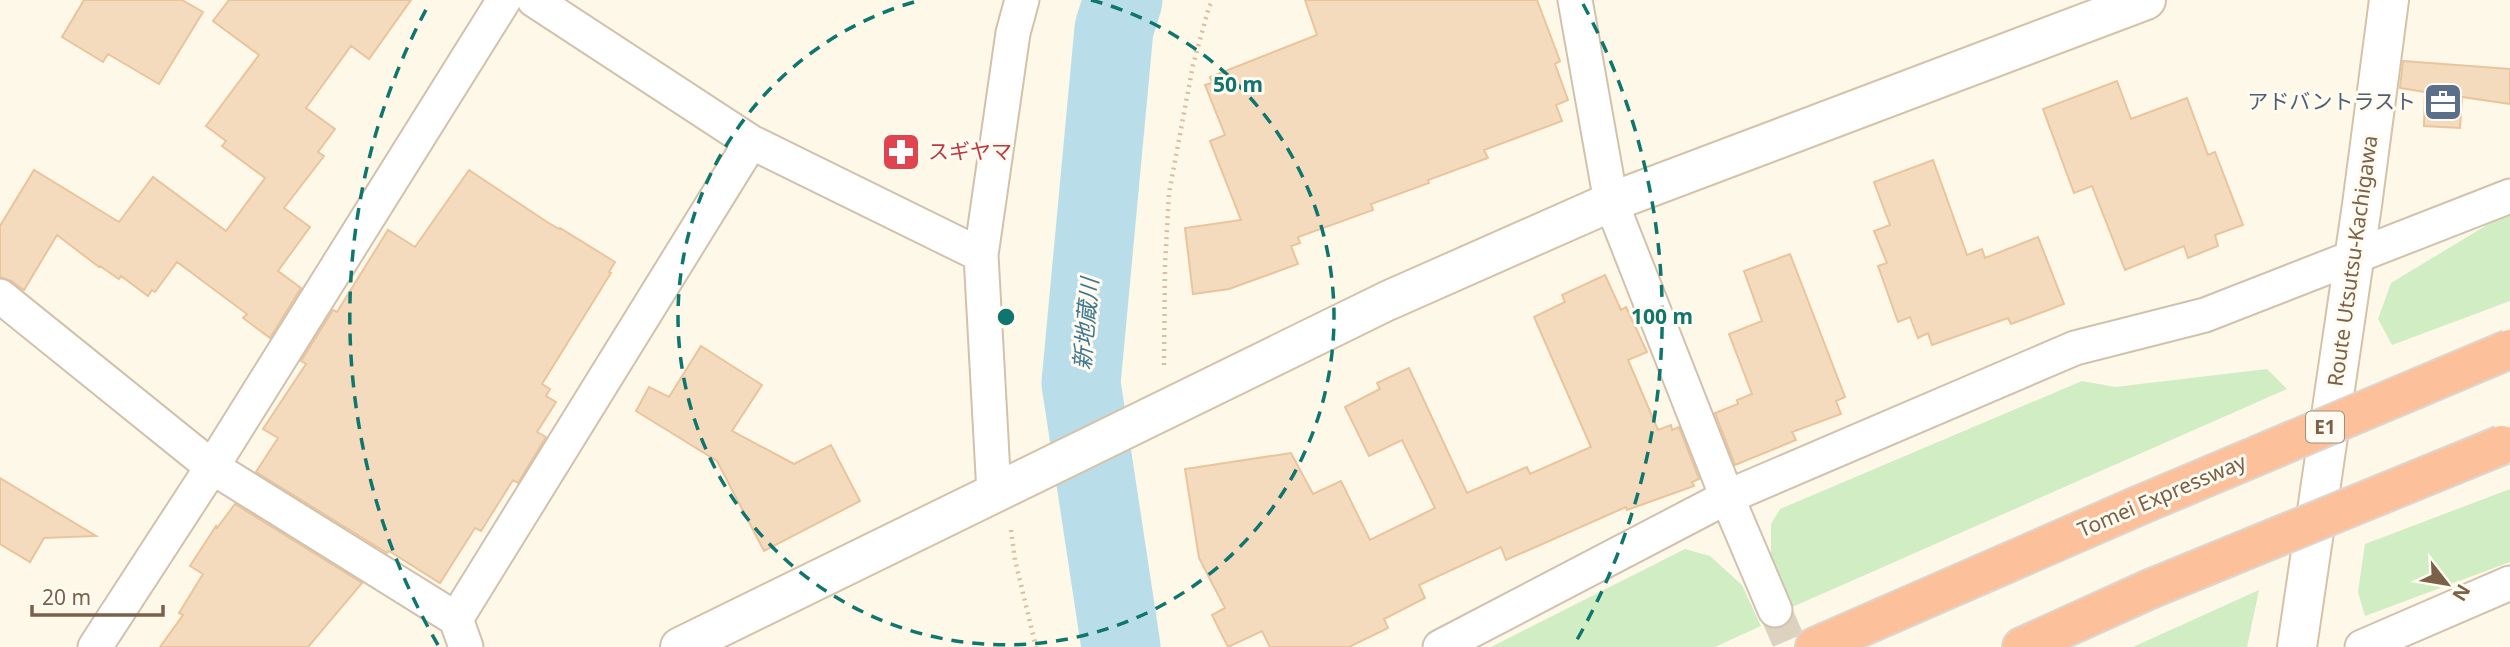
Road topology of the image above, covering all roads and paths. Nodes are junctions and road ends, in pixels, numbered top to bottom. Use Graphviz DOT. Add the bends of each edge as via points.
graph roads {
  1 [pos="504,0"];
  2 [pos="534,0"];
  3 [pos="1022,0"];
  4 [pos="1213,0"];
  5 [pos="1574,0"];
  6 [pos="2146,0"];
  7 [pos="2389,0"];
  8 [pos="751,142"];
  9 [pos="2510,196"];
  10 [pos="1611,202"];
  11 [pos="981,255"];
  12 [pos="2354,258"];
  13 [pos="0,296"];
  14 [pos="2510,349"];
  15 [pos="1159,412"];
  16 [pos="2506,444"];
  17 [pos="212,467"];
  18 [pos="1006,488"];
  19 [pos="1727,497"];
  20 [pos="2510,583"];
  21 [pos="1775,610"];
  22 [pos="461,633"];
  23 [pos="95,647"];
  24 [pos="680,647"];
  25 [pos="1036,647"];
  26 [pos="1440,647"];
  27 [pos="1815,647"];
  28 [pos="2022,647"];
  29 [pos="2297,647"];
  30 [pos="2362,647"];
  1 -- 17 [label="street"];
  2 -- 8 [label="street"];
  3 -- 11 [label="street" via="1013,33"];
  4 -- 15 [label="path" via="1193,65 1170,193"];
  5 -- 10 [label="street"];
  6 -- 10 [label="street"];
  7 -- 12 [label="street, Route Utsutsu-Kachigawa"];
  8 -- 11 [label="street"];
  8 -- 22 [label="street"];
  9 -- 12 [label="street"];
  10 -- 15 [label="street" via="1387,301"];
  10 -- 19 [label="street"];
  11 -- 18 [label="street"];
  12 -- 19 [label="street" via="2204,316 2076,348"];
  12 -- 29 [label="street, Route Utsutsu-Kachigawa"];
  13 -- 17 [label="street"];
  14 -- 27 [label="highway, Tomei Expressway / E1, bridge"];
  15 -- 18 [label="street"];
  16 -- 28 [label="highway, bridge" via="2150,589"];
  17 -- 22 [label="street"];
  17 -- 23 [label="street"];
  18 -- 24 [label="street"];
  18 -- 25 [label="path" via="1015,560"];
  19 -- 21 [label="street"];
  19 -- 26 [label="street"];
  20 -- 30 [label="street"];
}
